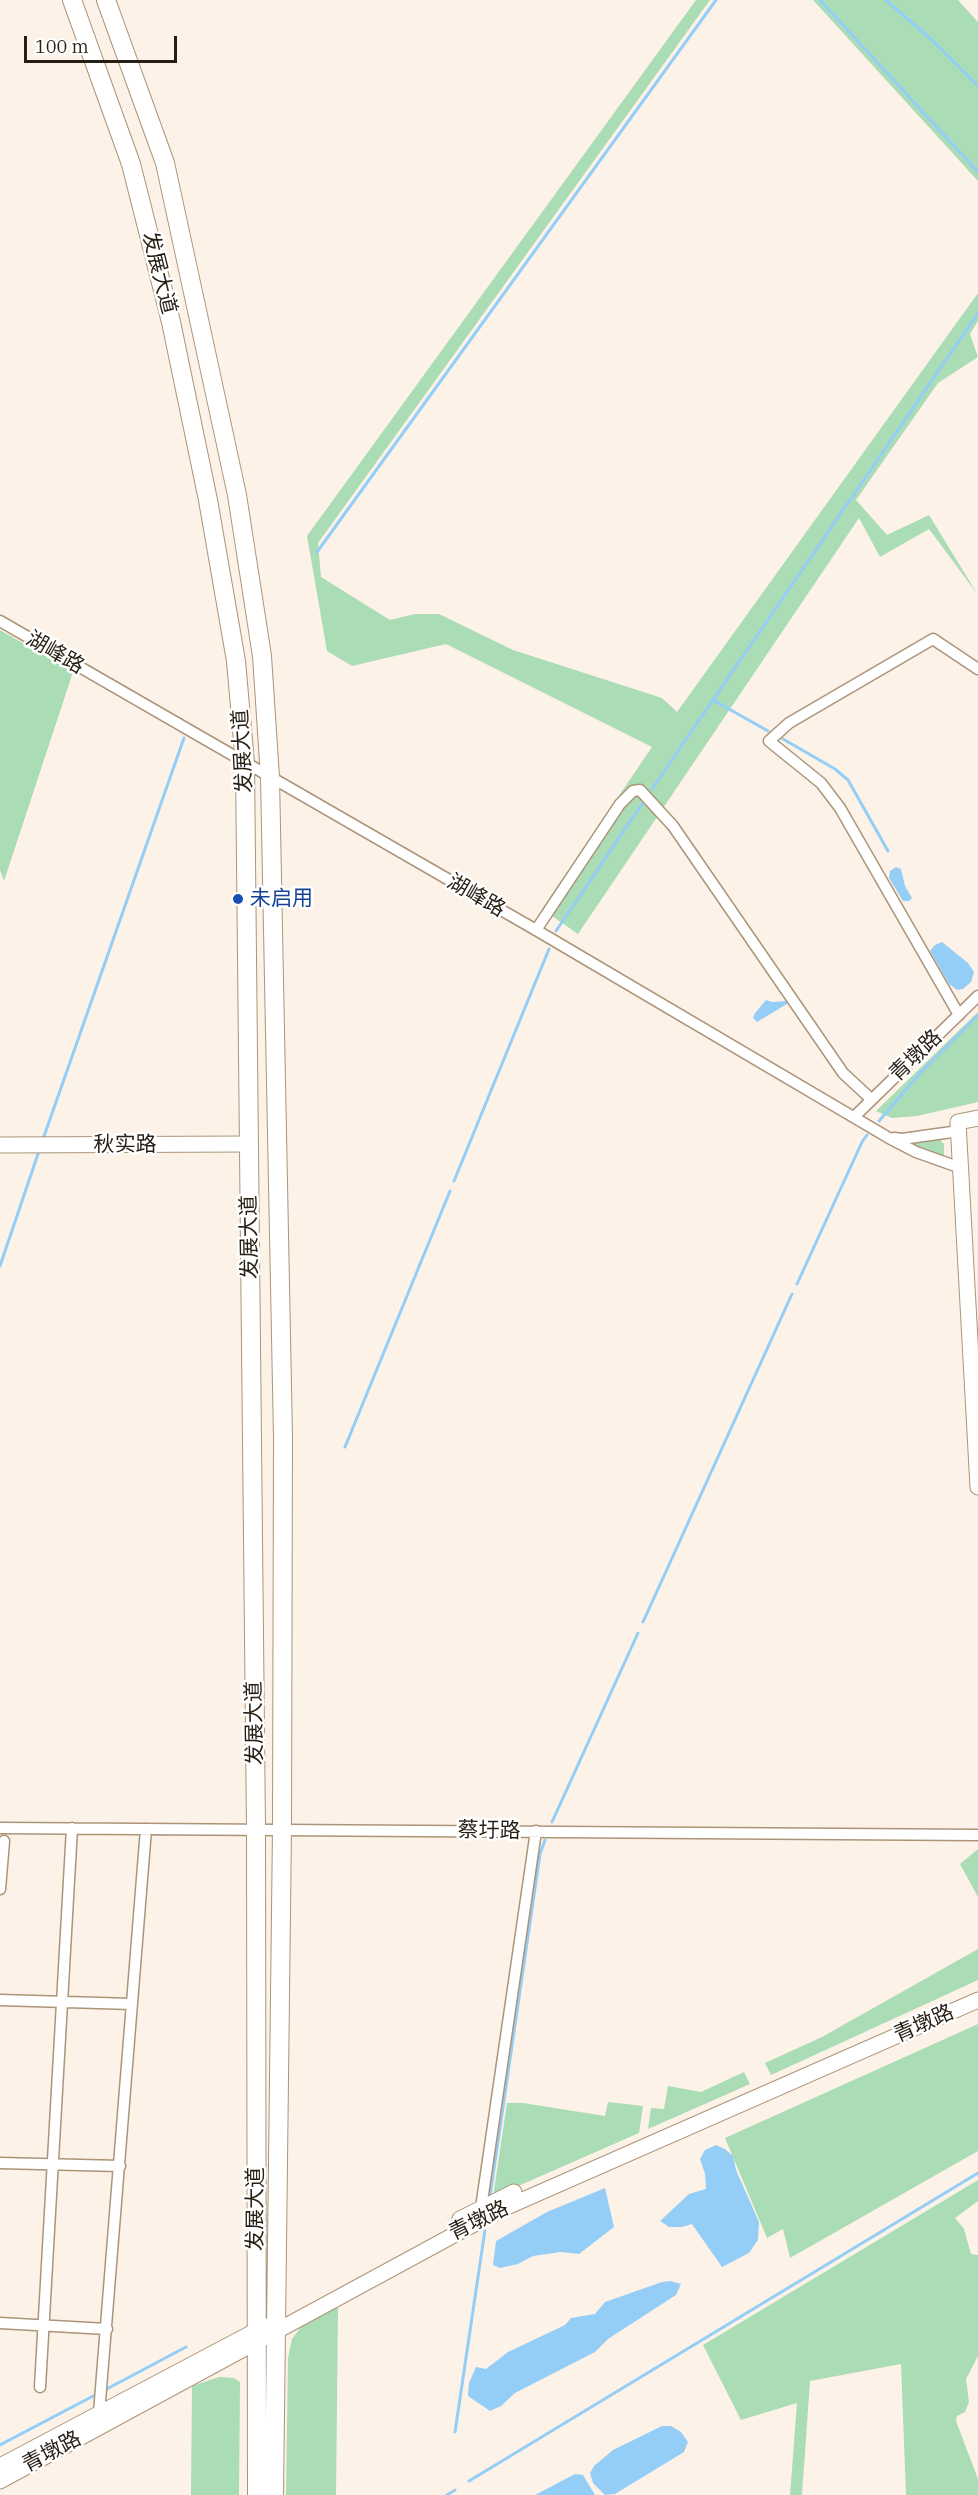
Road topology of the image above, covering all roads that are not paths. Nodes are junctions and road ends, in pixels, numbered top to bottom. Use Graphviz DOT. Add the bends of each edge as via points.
graph roads {
  1 [pos="72,0"];
  2 [pos="106,0"];
  3 [pos="0,621"];
  4 [pos="978,669"];
  5 [pos="245,763"];
  6 [pos="270,777"];
  7 [pos="536,930"];
  8 [pos="978,996"];
  9 [pos="959,1015"];
  10 [pos="871,1098"];
  11 [pos="854,1117"];
  12 [pos="978,1118"];
  13 [pos="958,1126"];
  14 [pos="978,1127"];
  15 [pos="889,1138"];
  16 [pos="250,1144"];
  17 [pos="0,1145"];
  18 [pos="961,1168"];
  19 [pos="978,1487"];
  20 [pos="0,1828"];
  21 [pos="72,1828"];
  22 [pos="146,1829"];
  23 [pos="256,1829"];
  24 [pos="282,1829"];
  25 [pos="536,1831"];
  26 [pos="978,1835"];
  27 [pos="4,1840"];
  28 [pos="0,1889"];
  29 [pos="978,1989"];
  30 [pos="0,2000"];
  31 [pos="978,2000"];
  32 [pos="63,2002"];
  33 [pos="132,2004"];
  34 [pos="0,2163"];
  35 [pos="54,2165"];
  36 [pos="120,2166"];
  37 [pos="481,2208"];
  38 [pos="0,2324"];
  39 [pos="45,2325"];
  40 [pos="107,2328"];
  41 [pos="266,2331"];
  42 [pos="40,2387"];
  43 [pos="101,2399"];
  44 [pos="0,2466"];
  45 [pos="0,2481"];
  46 [pos="257,2495"];
  47 [pos="274,2495"];
  1 -- 5 [label="main road, 发展大道" via="131,164 171,322 236,661"];
  2 -- 6 [label="main road, 发展大道" via="165,163 235,483 262,656"];
  3 -- 5 [label="street, 湖峰路"];
  4 -- 9 [label="street" via="933,639 789,723 769,741 821,783 840,808"];
  5 -- 6 [label="street, 湖峰路"];
  5 -- 16 [label="main road, 发展大道"];
  6 -- 7 [label="street, 湖峰路"];
  6 -- 24 [label="main road, 发展大道" via="283,1437"];
  7 -- 10 [label="street" via="620,804 633,791 640,790 674,826 843,1073"];
  7 -- 11 [label="street, 湖峰路"];
  8 -- 9 [label="street, 青墩路"];
  9 -- 10 [label="street, 青墩路"];
  10 -- 11 [label="street, 青墩路"];
  11 -- 15 [label="street, 湖峰路"];
  12 -- 13 [label="main road"];
  13 -- 14 [label="main road"];
  13 -- 15 [label="street" via="902,1139"];
  13 -- 18 [label="main road"];
  15 -- 18 [label="street, 湖峰路"];
  16 -- 17 [label="main road, 秋实路"];
  16 -- 23 [label="main road, 发展大道"];
  18 -- 19 [label="main road"];
  20 -- 21 [label="street, 蔡圩路"];
  21 -- 22 [label="street, 蔡圩路"];
  21 -- 32 [label="street"];
  22 -- 23 [label="street, 蔡圩路"];
  22 -- 33 [label="street"];
  23 -- 24 [label="street, 蔡圩路"];
  23 -- 41 [label="main road, 发展大道"];
  24 -- 25 [label="street, 蔡圩路"];
  24 -- 41 [label="main road, 发展大道"];
  25 -- 26 [label="street, 蔡圩路"];
  25 -- 37 [label="street"];
  27 -- 28 [label="street"];
  29 -- 37 [label="main road, 青墩路"];
  30 -- 32 [label="street"];
  31 -- 41 [label="main road, 青墩路" via="500,2210"];
  32 -- 33 [label="street"];
  32 -- 35 [label="street"];
  33 -- 36 [label="street"];
  34 -- 35 [label="street"];
  35 -- 36 [label="street"];
  35 -- 39 [label="street"];
  36 -- 40 [label="street"];
  37 -- 41 [label="main road, 青墩路"];
  38 -- 39 [label="street"];
  39 -- 40 [label="street"];
  39 -- 42 [label="street"];
  40 -- 43 [label="street"];
  41 -- 43 [label="main road, 青墩路"];
  41 -- 45 [label="main road, 青墩路"];
  41 -- 46 [label="main road, 发展大道"];
  41 -- 47 [label="main road, 发展大道"];
  43 -- 44 [label="main road, 青墩路"];
}
